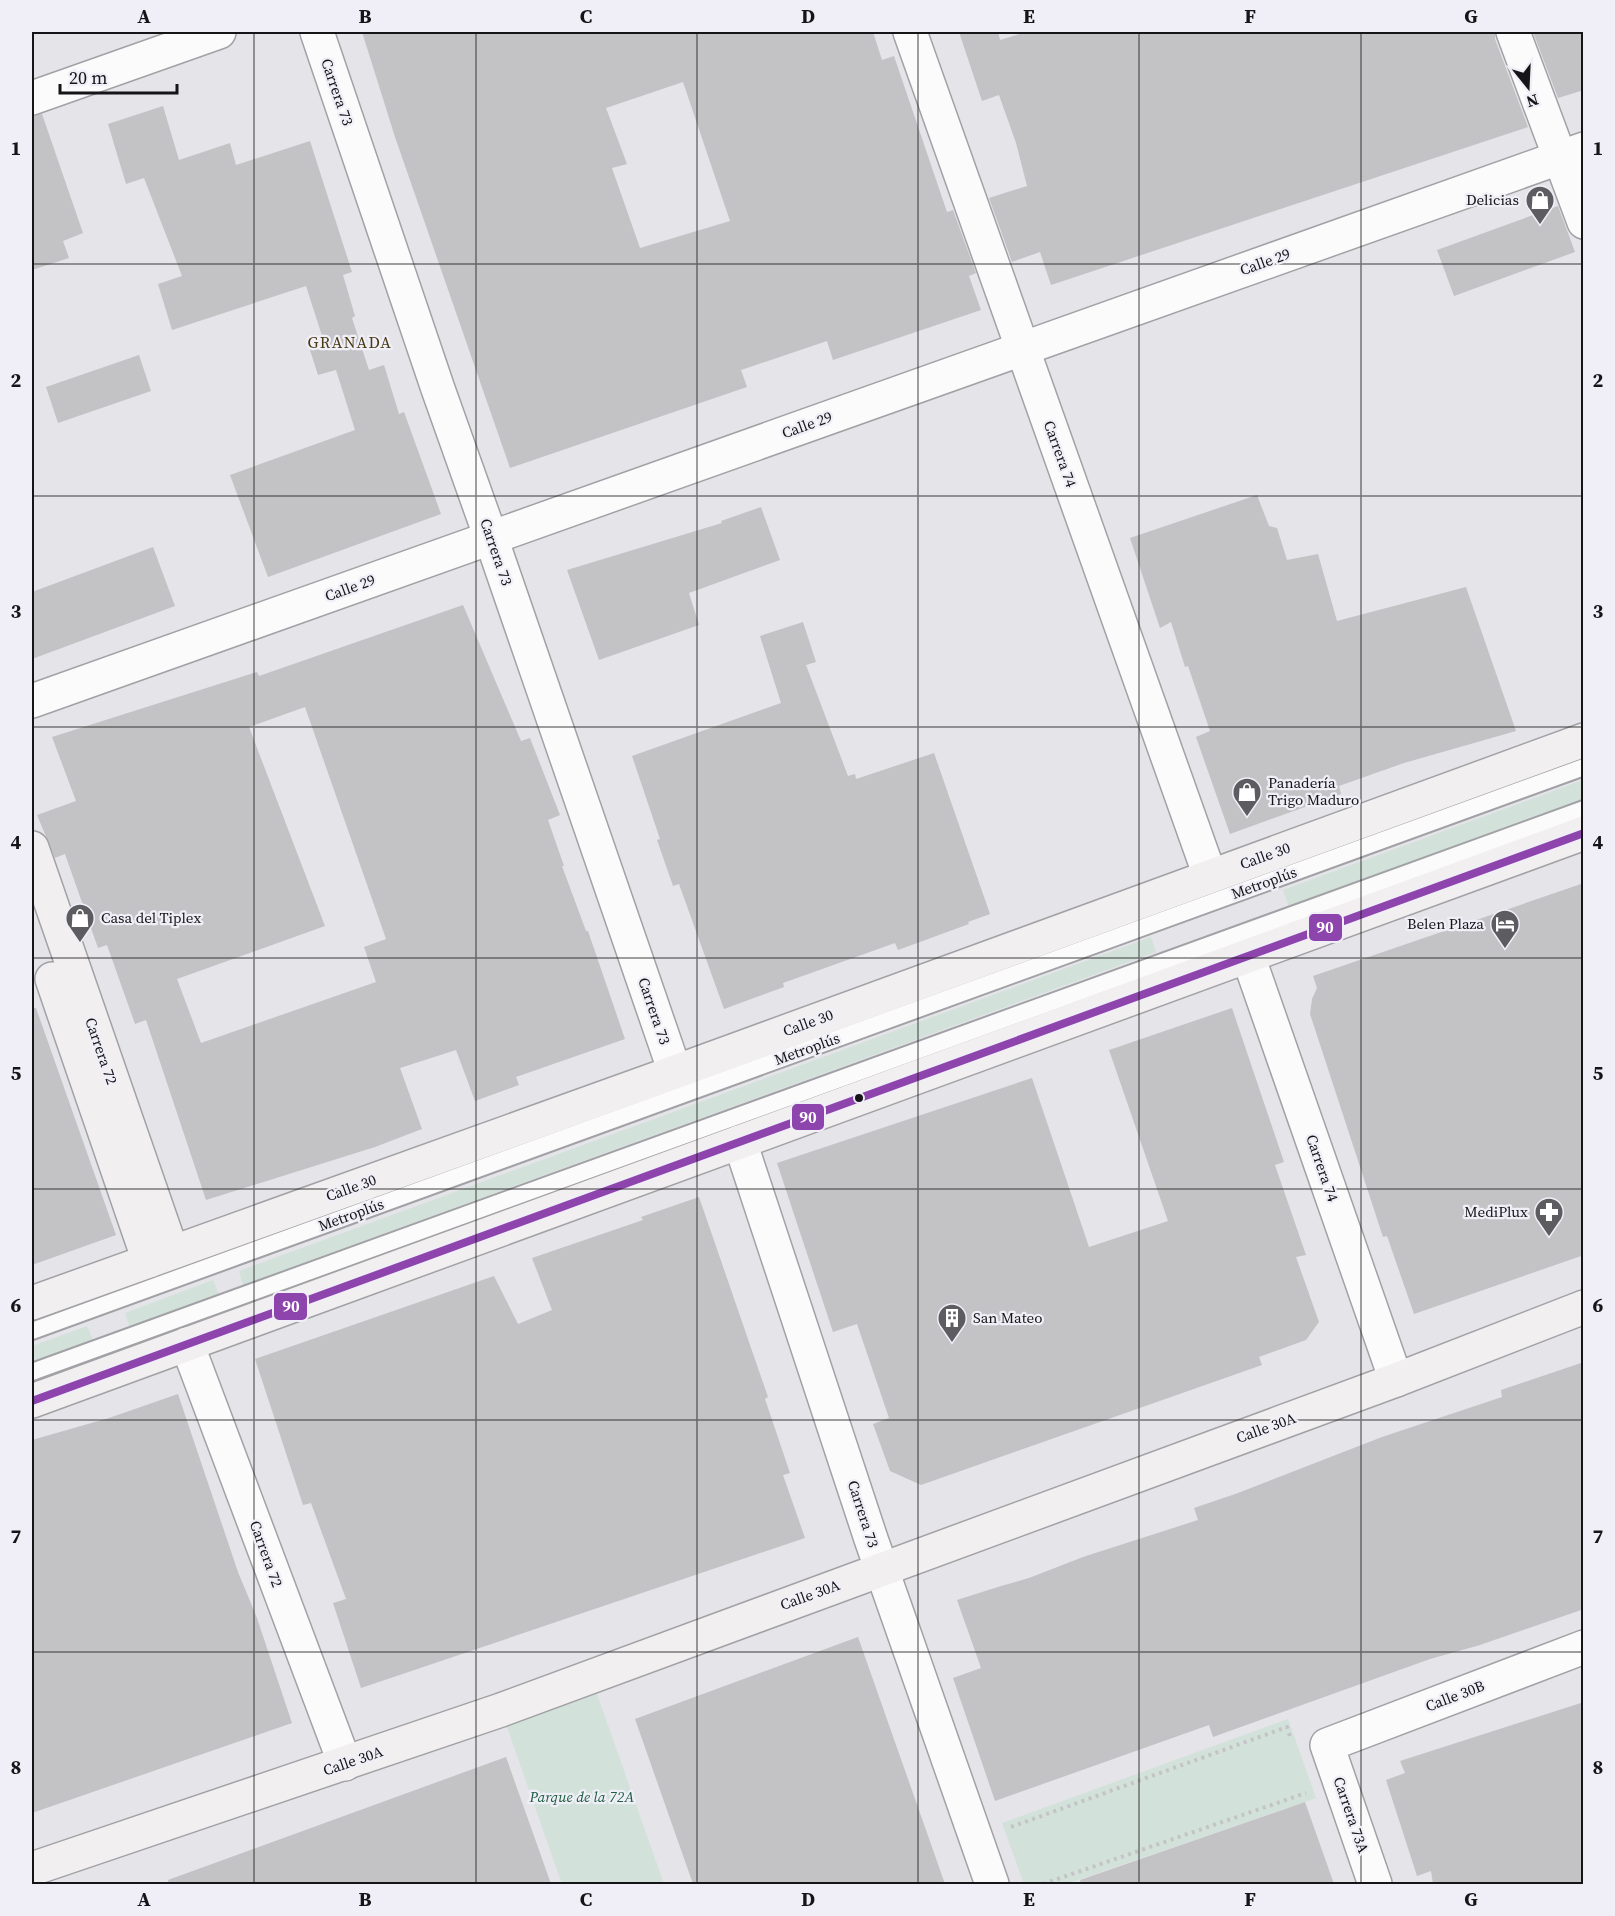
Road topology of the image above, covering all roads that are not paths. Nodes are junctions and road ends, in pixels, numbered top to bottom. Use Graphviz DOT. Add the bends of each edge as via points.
graph roads {
  1 [pos="219,32"];
  2 [pos="317,32"];
  3 [pos="910,32"];
  4 [pos="1513,32"];
  5 [pos="32,98"];
  6 [pos="1571,153"];
  7 [pos="1584,222"];
  8 [pos="1023,348"];
  9 [pos="491,538"];
  10 [pos="32,701"];
  11 [pos="1584,740"];
  12 [pos="1584,767"];
  13 [pos="1584,809"];
  14 [pos="1584,833"];
  15 [pos="32,848"];
  16 [pos="1210,876"];
  17 [pos="32,918"];
  18 [pos="1248,956"];
  19 [pos="82,1032"];
  20 [pos="675,1072"];
  21 [pos="740,1142"];
  22 [pos="160,1257"];
  23 [pos="32,1303"];
  24 [pos="1584,1306"];
  25 [pos="32,1331"];
  26 [pos="187,1344"];
  27 [pos="32,1372"];
  28 [pos="1396,1380"];
  29 [pos="32,1401"];
  30 [pos="882,1569"];
  31 [pos="1584,1647"];
  32 [pos="1326,1745"];
  33 [pos="345,1764"];
  34 [pos="32,1869"];
  35 [pos="992,1884"];
  36 [pos="1375,1884"];
  1 -- 5 [label="street"];
  2 -- 9 [label="street, Carrera 73"];
  3 -- 8 [label="street, Carrera 74"];
  4 -- 6 [label="street"];
  6 -- 7 [label="street"];
  6 -- 8 [label="street, Calle 29"];
  8 -- 9 [label="street, Calle 29"];
  8 -- 16 [label="street, Carrera 74"];
  9 -- 10 [label="street, Calle 29"];
  9 -- 20 [label="street, Carrera 73"];
  11 -- 16 [label="main road, Calle 30"];
  12 -- 25 [label="lane, Metroplús"];
  13 -- 27 [label="lane"];
  14 -- 18 [label="main road"];
  15 -- 19 [label="main road, Carrera 72"];
  16 -- 20 [label="main road, Calle 30"];
  17 -- 19 [label="main road, Carrera 72"];
  18 -- 21 [label="main road"];
  18 -- 28 [label="street, Carrera 74"];
  19 -- 22 [label="main road, Carrera 72"];
  20 -- 22 [label="main road, Calle 30"];
  21 -- 26 [label="main road"];
  21 -- 30 [label="street, Carrera 73"];
  22 -- 23 [label="main road, Calle 30"];
  24 -- 28 [label="main road, Calle 30A"];
  26 -- 29 [label="main road"];
  26 -- 33 [label="street, Carrera 72"];
  28 -- 30 [label="main road, Calle 30A"];
  30 -- 33 [label="main road, Calle 30A"];
  30 -- 35 [label="street, Carrera 73"];
  31 -- 32 [label="street, Calle 30B"];
  32 -- 36 [label="street, Carrera 73A"];
  33 -- 34 [label="main road, Calle 30A"];
}
